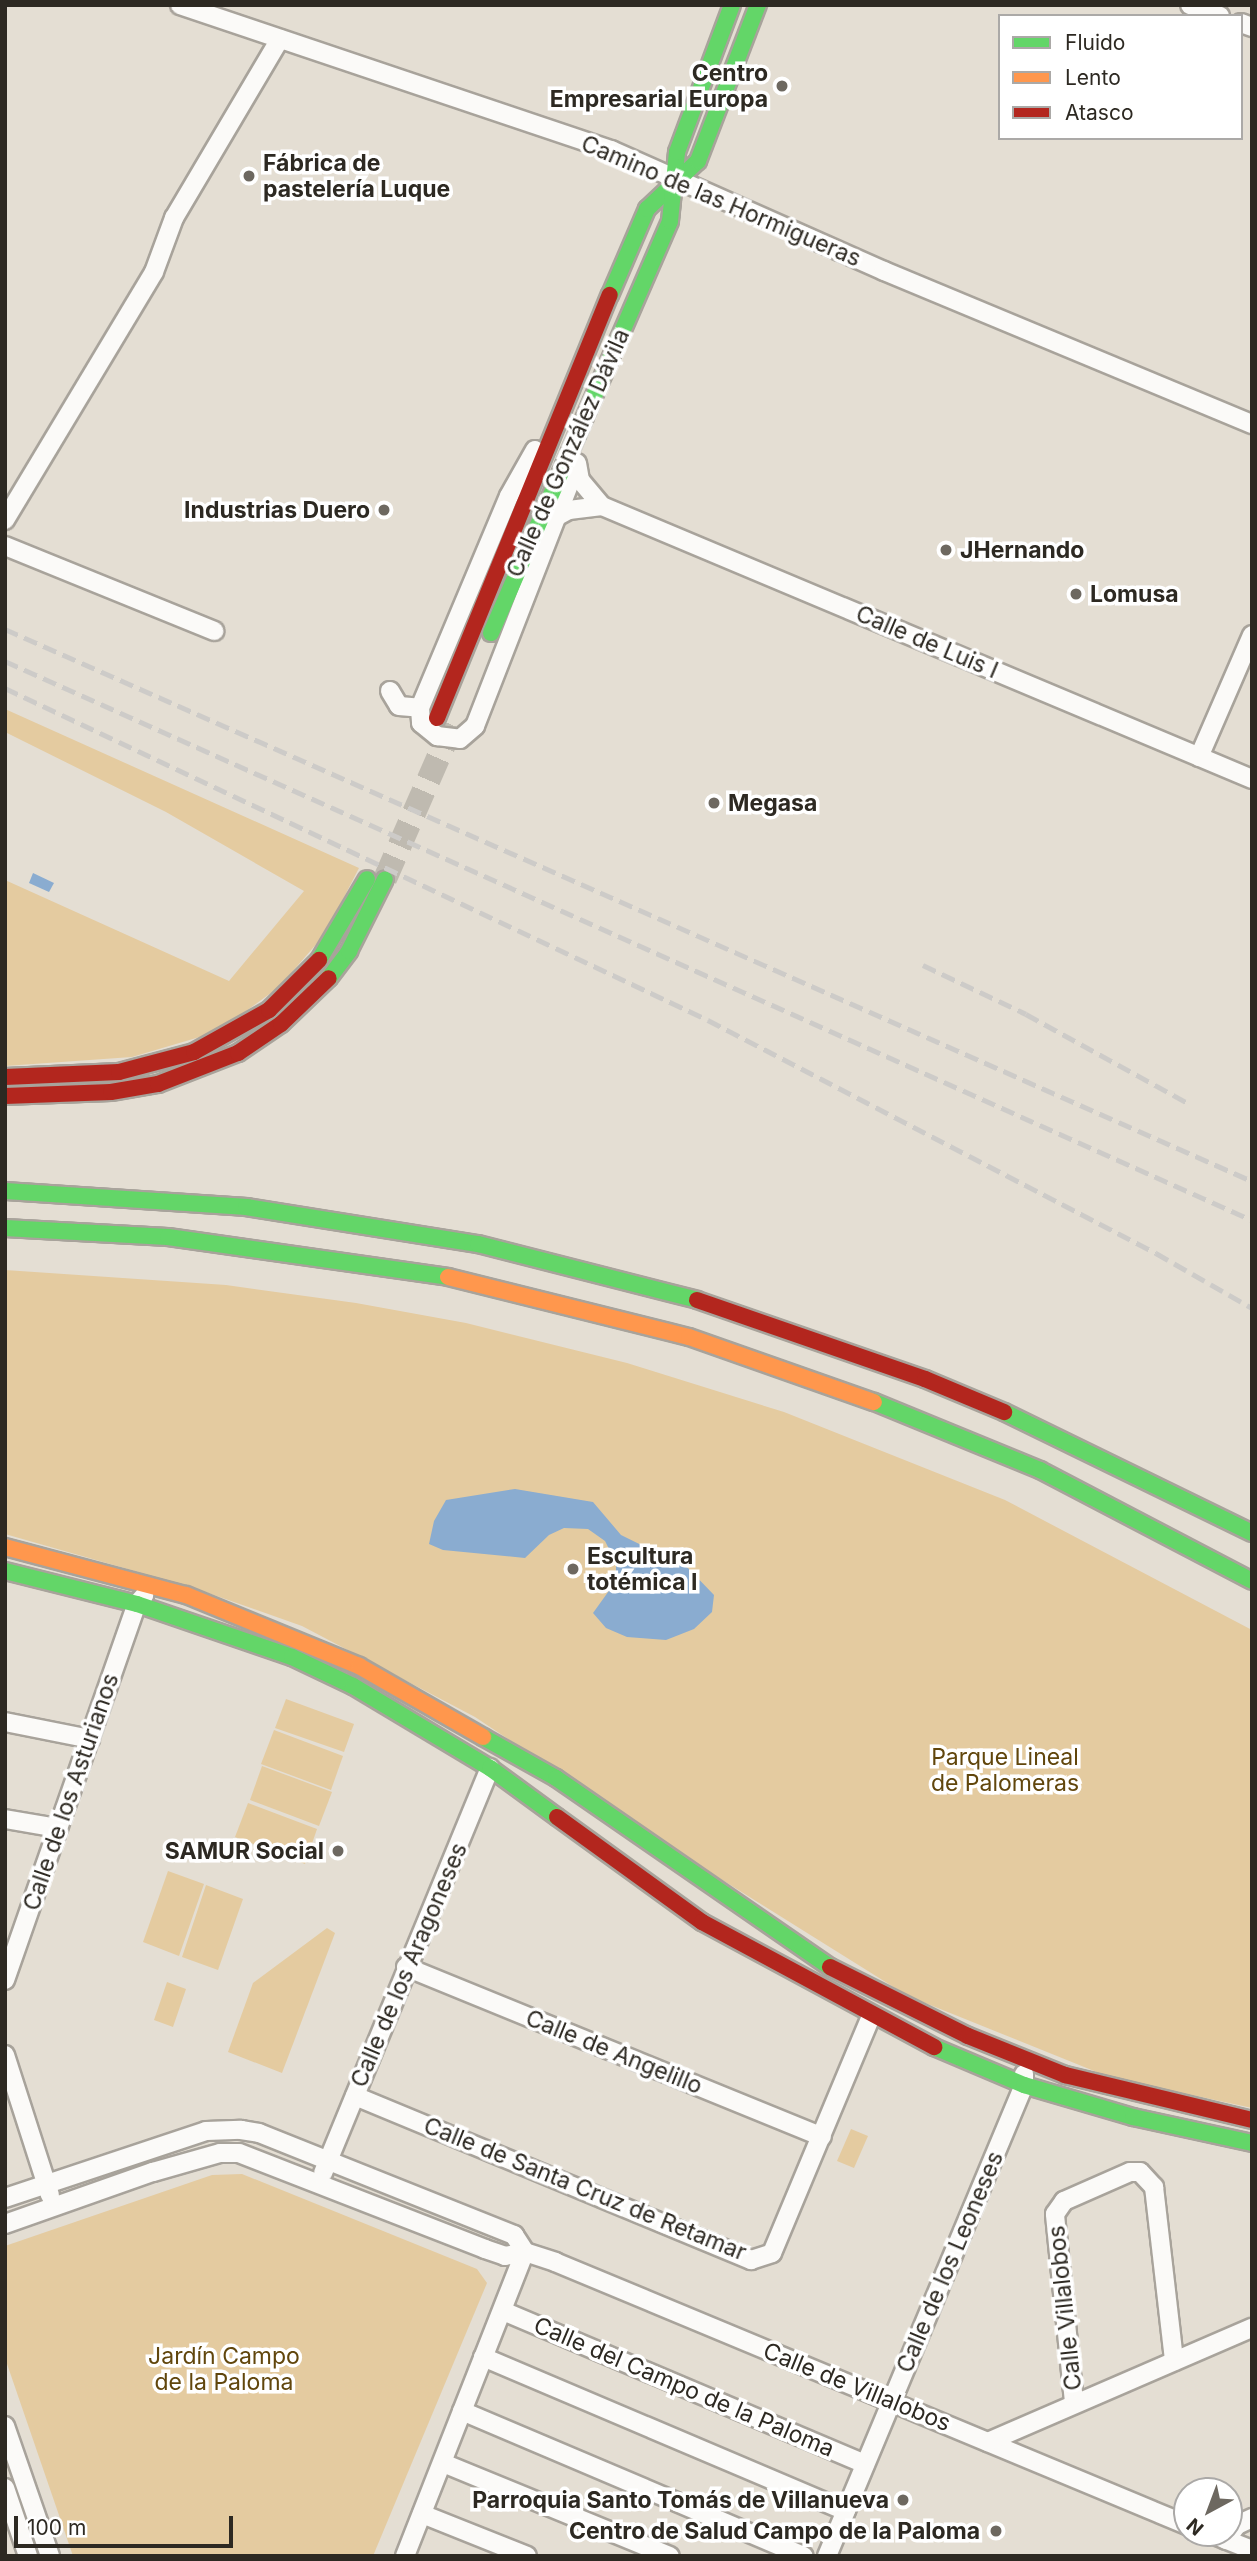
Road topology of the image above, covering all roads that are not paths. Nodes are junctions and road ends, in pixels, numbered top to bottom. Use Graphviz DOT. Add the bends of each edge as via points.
graph roads {
  1 [pos="180,5"];
  2 [pos="732,5"];
  3 [pos="758,5"];
  4 [pos="1190,5"];
  5 [pos="1215,14"];
  6 [pos="280,39"];
  7 [pos="673,180"];
  8 [pos="565,398"];
  9 [pos="589,409"];
  10 [pos="1252,424"];
  11 [pos="575,469"];
  12 [pos="602,506"];
  13 [pos="558,516"];
  14 [pos="5,520"];
  15 [pos="5,546"];
  16 [pos="214,631"];
  17 [pos="1252,635"];
  18 [pos="390,691"];
  19 [pos="420,708"];
  20 [pos="437,718"];
  21 [pos="453,724"];
  22 [pos="1199,757"];
  23 [pos="1252,779"];
  24 [pos="5,1077"];
  25 [pos="5,1096"];
  26 [pos="5,1191"];
  27 [pos="5,1228"];
  28 [pos="1143,1478"];
  29 [pos="1252,1516"];
  30 [pos="1252,1533"];
  31 [pos="5,1547"];
  32 [pos="5,1571"];
  33 [pos="1252,1581"];
  34 [pos="137,1604"];
  35 [pos="299,1638"];
  36 [pos="5,1722"];
  37 [pos="90,1739"];
  38 [pos="490,1768"];
  39 [pos="5,1819"];
  40 [pos="58,1828"];
  41 [pos="579,1834"];
  42 [pos="646,1839"];
  43 [pos="702,1922"];
  44 [pos="768,1924"];
  45 [pos="407,1967"];
  46 [pos="5,1980"];
  47 [pos="871,2016"];
  48 [pos="5,2055"];
  49 [pos="1014,2056"];
  50 [pos="1024,2085"];
  51 [pos="355,2096"];
  52 [pos="1252,2120"];
  53 [pos="822,2137"];
  54 [pos="1252,2143"];
  55 [pos="328,2161"];
  56 [pos="320,2182"];
  57 [pos="47,2184"];
  58 [pos="5,2198"];
  59 [pos="54,2207"];
  60 [pos="5,2224"];
  61 [pos="525,2252"];
  62 [pos="503,2311"];
  63 [pos="1252,2328"];
  64 [pos="483,2357"];
  65 [pos="1174,2361"];
  66 [pos="892,2401"];
  67 [pos="1074,2402"];
  68 [pos="462,2411"];
  69 [pos="5,2426"];
  70 [pos="988,2442"];
  71 [pos="443,2463"];
  72 [pos="865,2463"];
  73 [pos="5,2487"];
  74 [pos="846,2511"];
  75 [pos="422,2514"];
  76 [pos="1173,2519"];
  77 [pos="13,2538"];
  78 [pos="26,2555"];
  79 [pos="50,2556"];
  80 [pos="405,2556"];
  81 [pos="527,2556"];
  82 [pos="670,2556"];
  83 [pos="804,2556"];
  84 [pos="827,2556"];
  1 -- 6 [label="street, Camino de las Hormigueras"];
  2 -- 7 [label="main road, Calle de González Dávila" via="677,152"];
  3 -- 7 [label="main road, Calle de González Dávila" via="698,161"];
  4 -- 5 [label="street"];
  6 -- 7 [label="street, Camino de las Hormigueras" via="611,150"];
  6 -- 14 [label="street" via="174,218 154,272"];
  7 -- 8 [label="main road, Calle de González Dávila" via="647,209"];
  7 -- 9 [label="main road, Calle de González Dávila" via="670,221"];
  7 -- 10 [label="street, Camino de las Hormigueras"];
  8 -- 19 [label="street, Calle de González Dávila" via="514,484"];
  8 -- 20 [label="main road, Calle de González Dávila"];
  9 -- 11 [label="street"];
  9 -- 21 [label="main road, Calle de González Dávila" via="557,473"];
  11 -- 12 [label="street"];
  11 -- 13 [label="street, Calle de González Dávila"];
  12 -- 13 [label="street"];
  12 -- 22 [label="street, Calle de Luis I"];
  13 -- 19 [label="street, Calle de González Dávila" via="475,726 460,738 437,736 421,723"];
  15 -- 16 [label="street"];
  17 -- 22 [label="street"];
  18 -- 19 [label="street" via="399,706"];
  22 -- 23 [label="street, Calle de Luis I"];
  24 -- 25 [label="main road" via="120,1072 194,1052 231,1035 269,1010 307,976 378,875 349,951 328,979 281,1024 238,1053 158,1084"];
  26 -- 28 [label="main road" via="246,1207 465,1242 588,1269 705,1302 925,1379"];
  27 -- 33 [label="main road" via="168,1237 353,1260 467,1280 689,1337 782,1366 936,1424 1101,1500"];
  28 -- 29 [label="main road" via="1210,1495"];
  28 -- 30 [label="main road"];
  31 -- 35 [label="main road" via="108,1571"];
  32 -- 34 [label="main road"];
  34 -- 35 [label="street" via="148,1593"];
  34 -- 37 [label="street, Calle de los Asturianos"];
  34 -- 38 [label="main road" via="292,1657 401,1713"];
  35 -- 42 [label="main road" via="416,1696 556,1778"];
  36 -- 37 [label="street"];
  37 -- 40 [label="street, Calle de los Asturianos"];
  38 -- 41 [label="main road"];
  38 -- 45 [label="street, Calle de los Aragoneses"];
  39 -- 40 [label="street"];
  40 -- 46 [label="street, Calle de los Asturianos"];
  41 -- 42 [label="main road" via="649,1871 662,1857"];
  41 -- 43 [label="main road"];
  42 -- 44 [label="main road"];
  43 -- 44 [label="main road" via="678,1900 690,1885"];
  43 -- 47 [label="main road"];
  44 -- 49 [label="main road" via="847,1977"];
  45 -- 51 [label="street, Calle de los Aragoneses"];
  45 -- 53 [label="street, Calle de Angelillo"];
  47 -- 50 [label="main road"];
  47 -- 53 [label="street, Calle de Santa Cruz de Retamar"];
  48 -- 57 [label="street"];
  49 -- 50 [label="street" via="1024,2072"];
  49 -- 52 [label="main road" via="1065,2075"];
  50 -- 54 [label="main road" via="1133,2117"];
  50 -- 66 [label="street, Calle de los Leoneses"];
  51 -- 53 [label="street, Calle de Santa Cruz de Retamar" via="751,2260 772,2253"];
  51 -- 55 [label="street, Calle de los Aragoneses"];
  55 -- 56 [label="street, Calle de los Aragoneses"];
  55 -- 57 [label="street" via="259,2133 206,2131"];
  55 -- 61 [label="street" via="514,2235"];
  56 -- 59 [label="street" via="239,2153 220,2153"];
  56 -- 61 [label="street" via="505,2256"];
  57 -- 58 [label="street"];
  57 -- 59 [label="street"];
  59 -- 60 [label="street"];
  61 -- 62 [label="street"];
  61 -- 66 [label="street, Calle de Villalobos"];
  62 -- 64 [label="street"];
  62 -- 72 [label="street, Calle del Campo de la Paloma"];
  63 -- 65 [label="street, Calle Villalobos"];
  64 -- 68 [label="street"];
  64 -- 74 [label="street"];
  65 -- 67 [label="street, Calle Villalobos"];
  65 -- 67 [label="street, Calle Villalobos" via="1154,2187 1140,2172 1129,2172 1064,2201 1055,2214"];
  66 -- 70 [label="street, Calle de Villalobos"];
  66 -- 72 [label="street, Calle de los Leoneses"];
  67 -- 70 [label="street, Calle Villalobos"];
  68 -- 71 [label="street"];
  68 -- 83 [label="street"];
  69 -- 79 [label="street"];
  70 -- 76 [label="street, Calle de Villalobos"];
  71 -- 75 [label="street"];
  71 -- 82 [label="street"];
  72 -- 74 [label="street, Calle de los Leoneses"];
  73 -- 77 [label="street"];
  74 -- 84 [label="street, Calle de los Leoneses"];
  75 -- 80 [label="street"];
  75 -- 81 [label="street"];
  77 -- 78 [label="street"];
}
